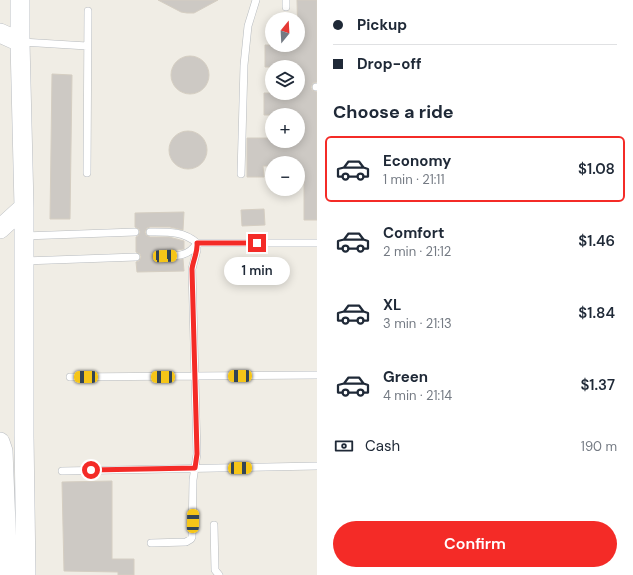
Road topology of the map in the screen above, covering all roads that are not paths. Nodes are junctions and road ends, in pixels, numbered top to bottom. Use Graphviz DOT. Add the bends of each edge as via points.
graph roads {
  1 [pos="20,0"];
  2 [pos="256,0"];
  3 [pos="88,11"];
  4 [pos="0,33"];
  5 [pos="20,42"];
  6 [pos="87,46"];
  7 [pos="87,173"];
  8 [pos="241,174"];
  9 [pos="24,207"];
  10 [pos="0,229"];
  11 [pos="136,232"];
  12 [pos="150,232"];
  13 [pos="24,236"];
  14 [pos="197,243"];
  15 [pos="317,243"];
  16 [pos="165,256"];
  17 [pos="136,257"];
  18 [pos="24,261"];
  19 [pos="317,375"];
  20 [pos="194,376"];
  21 [pos="70,377"];
  22 [pos="24,436"];
  23 [pos="1,443"];
  24 [pos="317,466"];
  25 [pos="195,468"];
  26 [pos="62,471"];
  27 [pos="3,523"];
  28 [pos="26,523"];
  29 [pos="214,525"];
  30 [pos="150,543"];
  31 [pos="4,549"];
  32 [pos="8,575"];
  33 [pos="26,575"];
  34 [pos="219,575"];
  1 -- 5 [label="street"];
  2 -- 8 [label="lane" via="248,26 244,65"];
  3 -- 6 [label="lane"];
  4 -- 5 [label="street"];
  5 -- 6 [label="lane"];
  5 -- 9 [label="street"];
  6 -- 7 [label="lane"];
  9 -- 10 [label="street"];
  9 -- 13 [label="street"];
  11 -- 13 [label="lane"];
  12 -- 14 [label="lane" via="179,233"];
  13 -- 18 [label="street"];
  14 -- 15 [label="lane"];
  14 -- 16 [label="lane" via="183,255"];
  14 -- 20 [label="lane" via="192,269"];
  17 -- 18 [label="lane"];
  18 -- 22 [label="street"];
  19 -- 20 [label="lane"];
  20 -- 21 [label="lane"];
  20 -- 25 [label="lane" via="197,454"];
  22 -- 23 [label="street"];
  22 -- 28 [label="street"];
  23 -- 27 [label="street"];
  24 -- 25 [label="lane"];
  25 -- 26 [label="lane"];
  25 -- 30 [label="lane" via="191,539 186,542"];
  27 -- 28 [label="street"];
  27 -- 31 [label="street"];
  28 -- 33 [label="street"];
  29 -- 34 [label="lane" via="215,570"];
  31 -- 32 [label="street"];
}
